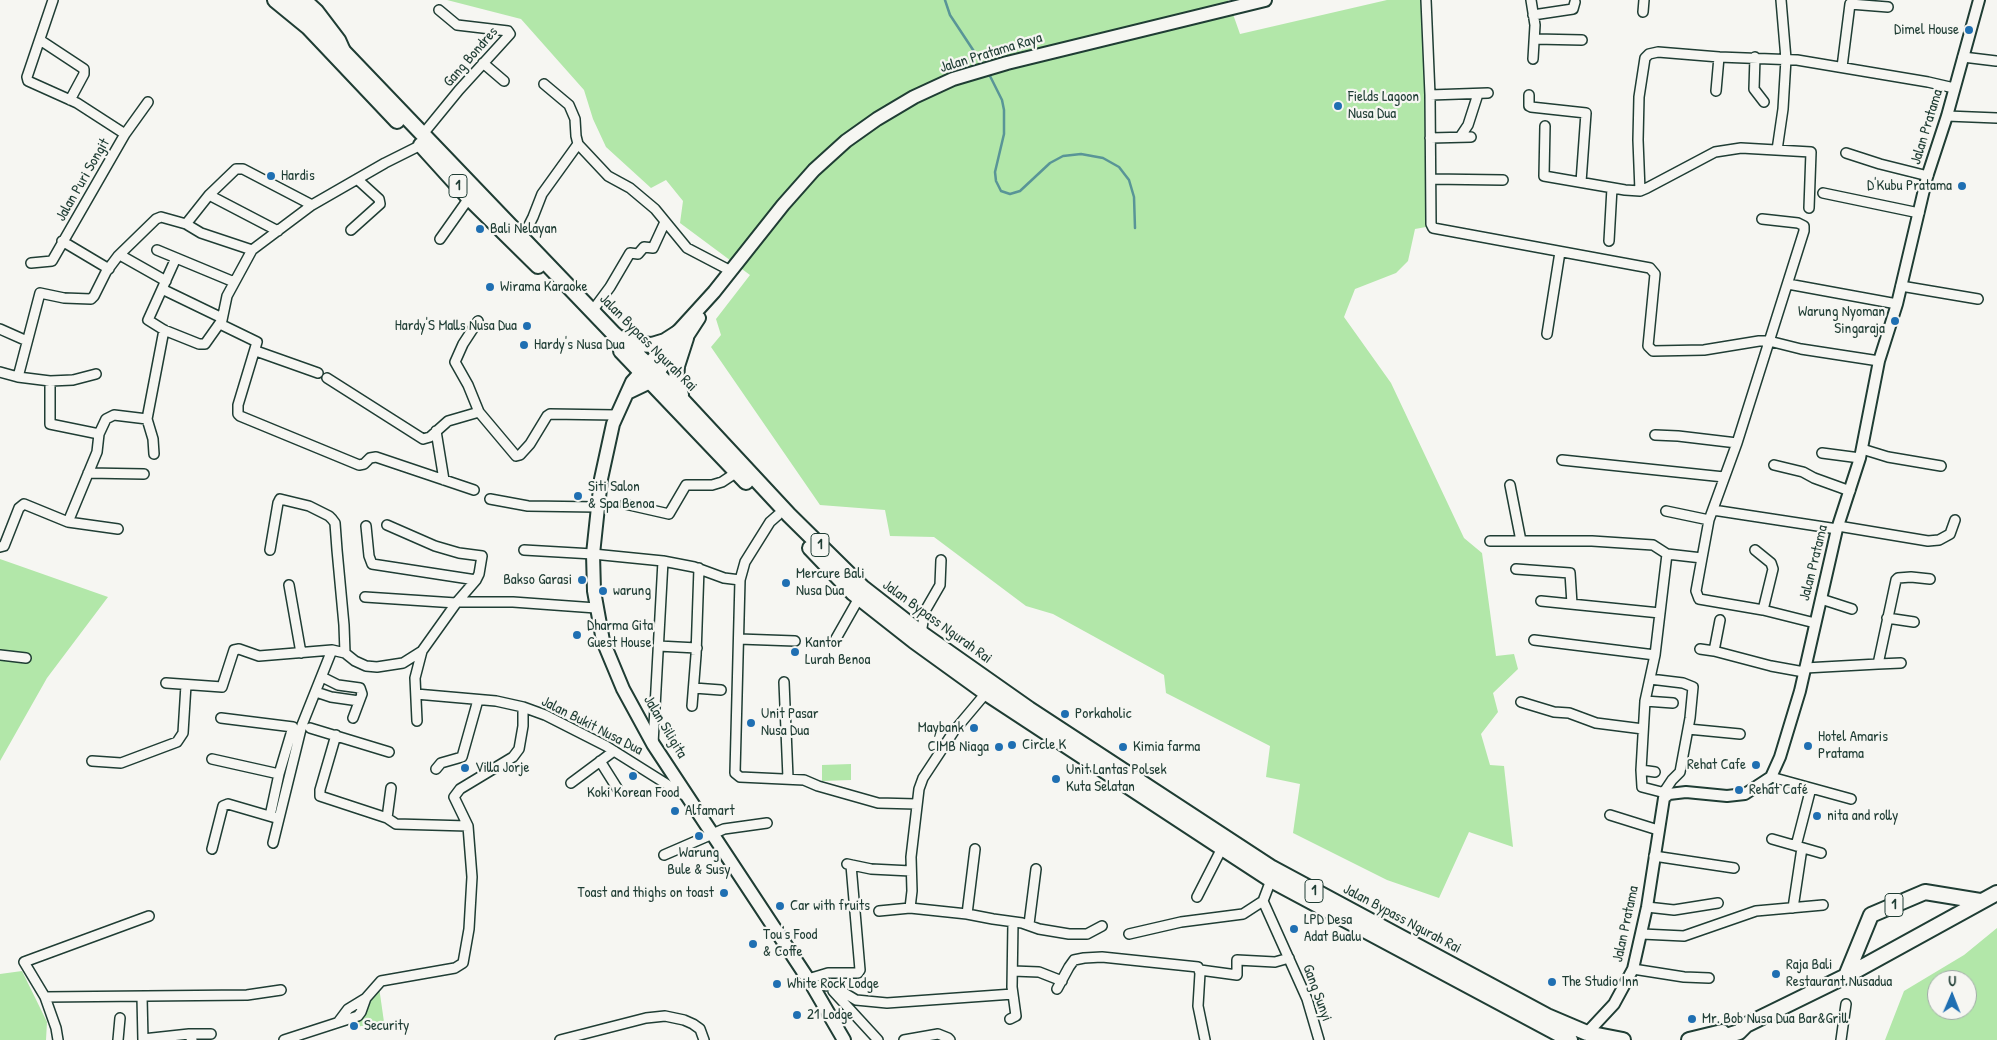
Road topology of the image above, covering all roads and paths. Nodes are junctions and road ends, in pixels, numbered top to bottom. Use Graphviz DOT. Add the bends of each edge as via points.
graph roads {
  1 [pos="53,0"];
  2 [pos="275,0"];
  3 [pos="291,0"];
  4 [pos="303,0"];
  5 [pos="1265,0"];
  6 [pos="1426,0"];
  7 [pos="1531,0"];
  8 [pos="1644,0"];
  9 [pos="1781,0"];
  10 [pos="1979,0"];
  11 [pos="1575,2"];
  12 [pos="1888,7"];
  13 [pos="439,10"];
  14 [pos="1643,12"];
  15 [pos="1533,15"];
  16 [pos="1535,39"];
  17 [pos="40,40"];
  18 [pos="1582,40"];
  19 [pos="342,50"];
  20 [pos="1719,57"];
  21 [pos="1755,57"];
  22 [pos="1963,57"];
  23 [pos="1533,58"];
  24 [pos="1786,58"];
  25 [pos="1996,61"];
  26 [pos="483,63"];
  27 [pos="1842,67"];
  28 [pos="504,82"];
  29 [pos="544,84"];
  30 [pos="1954,88"];
  31 [pos="1716,91"];
  32 [pos="1488,93"];
  33 [pos="1478,94"];
  34 [pos="1430,95"];
  35 [pos="1529,95"];
  36 [pos="70,100"];
  37 [pos="148,102"];
  38 [pos="1764,102"];
  39 [pos="1947,116"];
  40 [pos="1997,118"];
  41 [pos="1545,126"];
  42 [pos="125,134"];
  43 [pos="1460,137"];
  44 [pos="1471,137"];
  45 [pos="1430,138"];
  46 [pos="418,142"];
  47 [pos="578,144"];
  48 [pos="1777,150"];
  49 [pos="1846,153"];
  50 [pos="1928,176"];
  51 [pos="356,179"];
  52 [pos="1430,179"];
  53 [pos="1503,180"];
  54 [pos="1580,182"];
  55 [pos="1612,188"];
  56 [pos="1640,191"];
  57 [pos="1823,193"];
  58 [pos="209,195"];
  59 [pos="469,198"];
  60 [pos="312,205"];
  61 [pos="1809,208"];
  62 [pos="1919,213"];
  63 [pos="1762,219"];
  64 [pos="666,222"];
  65 [pos="186,224"];
  66 [pos="351,230"];
  67 [pos="278,232"];
  68 [pos="523,237"];
  69 [pos="440,238"];
  70 [pos="62,241"];
  71 [pos="1608,241"];
  72 [pos="157,250"];
  73 [pos="252,250"];
  74 [pos="1560,252"];
  75 [pos="120,255"];
  76 [pos="176,258"];
  77 [pos="738,262"];
  78 [pos="30,263"];
  79 [pos="109,269"];
  80 [pos="234,282"];
  81 [pos="1788,284"];
  82 [pos="164,285"];
  83 [pos="1901,286"];
  84 [pos="1978,299"];
  85 [pos="1897,304"];
  86 [pos="592,310"];
  87 [pos="221,321"];
  88 [pos="478,321"];
  89 [pos="0,329"];
  90 [pos="164,330"];
  91 [pos="614,334"];
  92 [pos="1547,334"];
  93 [pos="682,335"];
  94 [pos="27,341"];
  95 [pos="1769,341"];
  96 [pos="256,351"];
  97 [pos="1879,361"];
  98 [pos="0,372"];
  99 [pos="318,373"];
  100 [pos="649,373"];
  101 [pos="96,374"];
  102 [pos="18,377"];
  103 [pos="327,378"];
  104 [pos="50,381"];
  105 [pos="683,400"];
  106 [pos="479,412"];
  107 [pos="616,415"];
  108 [pos="147,419"];
  109 [pos="436,431"];
  110 [pos="99,434"];
  111 [pos="1655,436"];
  112 [pos="1737,444"];
  113 [pos="1822,453"];
  114 [pos="154,454"];
  115 [pos="1861,454"];
  116 [pos="1562,460"];
  117 [pos="1774,465"];
  118 [pos="1941,466"];
  119 [pos="737,472"];
  120 [pos="88,473"];
  121 [pos="144,474"];
  122 [pos="1724,477"];
  123 [pos="444,480"];
  124 [pos="1510,485"];
  125 [pos="474,490"];
  126 [pos="1850,491"];
  127 [pos="490,499"];
  128 [pos="625,504"];
  129 [pos="597,507"];
  130 [pos="1713,510"];
  131 [pos="1666,511"];
  132 [pos="778,515"];
  133 [pos="1709,520"];
  134 [pos="1955,520"];
  135 [pos="68,522"];
  136 [pos="387,525"];
  137 [pos="366,526"];
  138 [pos="1838,527"];
  139 [pos="118,530"];
  140 [pos="1490,541"];
  141 [pos="1520,541"];
  142 [pos="0,547"];
  143 [pos="270,550"];
  144 [pos="524,550"];
  145 [pos="1755,550"];
  146 [pos="593,554"];
  147 [pos="1667,554"];
  148 [pos="1702,558"];
  149 [pos="941,560"];
  150 [pos="662,561"];
  151 [pos="699,568"];
  152 [pos="1516,570"];
  153 [pos="1930,579"];
  154 [pos="476,580"];
  155 [pos="740,580"];
  156 [pos="289,585"];
  157 [pos="365,597"];
  158 [pos="859,598"];
  159 [pos="1821,599"];
  160 [pos="456,602"];
  161 [pos="1541,602"];
  162 [pos="1572,604"];
  163 [pos="596,608"];
  164 [pos="1852,609"];
  165 [pos="1763,610"];
  166 [pos="1660,613"];
  167 [pos="1887,618"];
  168 [pos="1720,620"];
  169 [pos="1914,622"];
  170 [pos="1815,623"];
  171 [pos="921,633"];
  172 [pos="739,639"];
  173 [pos="1534,640"];
  174 [pos="795,642"];
  175 [pos="834,642"];
  176 [pos="658,646"];
  177 [pos="696,648"];
  178 [pos="1700,649"];
  179 [pos="332,650"];
  180 [pos="422,651"];
  181 [pos="1714,651"];
  182 [pos="301,653"];
  183 [pos="345,653"];
  184 [pos="0,655"];
  185 [pos="1655,655"];
  186 [pos="26,658"];
  187 [pos="1901,663"];
  188 [pos="1878,664"];
  189 [pos="1804,670"];
  190 [pos="322,677"];
  191 [pos="1650,679"];
  192 [pos="784,682"];
  193 [pos="166,683"];
  194 [pos="186,685"];
  195 [pos="694,688"];
  196 [pos="721,690"];
  197 [pos="316,692"];
  198 [pos="986,693"];
  199 [pos="416,694"];
  200 [pos="478,700"];
  201 [pos="359,701"];
  202 [pos="1645,701"];
  203 [pos="1521,702"];
  204 [pos="1672,703"];
  205 [pos="692,706"];
  206 [pos="523,707"];
  207 [pos="220,718"];
  208 [pos="353,718"];
  209 [pos="418,721"];
  210 [pos="310,728"];
  211 [pos="1643,729"];
  212 [pos="1688,729"];
  213 [pos="1740,734"];
  214 [pos="336,735"];
  215 [pos="653,744"];
  216 [pos="614,751"];
  217 [pos="389,752"];
  218 [pos="212,759"];
  219 [pos="92,761"];
  220 [pos="600,761"];
  221 [pos="436,769"];
  222 [pos="1641,770"];
  223 [pos="1655,772"];
  224 [pos="279,774"];
  225 [pos="788,778"];
  226 [pos="1771,778"];
  227 [pos="571,784"];
  228 [pos="391,788"];
  229 [pos="617,788"];
  230 [pos="1811,788"];
  231 [pos="1667,793"];
  232 [pos="688,797"];
  233 [pos="1851,799"];
  234 [pos="916,804"];
  235 [pos="1610,814"];
  236 [pos="274,817"];
  237 [pos="387,818"];
  238 [pos="767,823"];
  239 [pos="468,826"];
  240 [pos="1658,830"];
  241 [pos="713,835"];
  242 [pos="1772,839"];
  243 [pos="273,842"];
  244 [pos="1799,847"];
  245 [pos="1222,848"];
  246 [pos="212,849"];
  247 [pos="975,849"];
  248 [pos="1821,853"];
  249 [pos="664,855"];
  250 [pos="1654,856"];
  251 [pos="1734,868"];
  252 [pos="1036,869"];
  253 [pos="911,870"];
  254 [pos="1271,880"];
  255 [pos="1997,893"];
  256 [pos="1197,896"];
  257 [pos="1263,901"];
  258 [pos="1980,901"];
  259 [pos="1718,903"];
  260 [pos="1823,905"];
  261 [pos="1647,907"];
  262 [pos="910,908"];
  263 [pos="1793,908"];
  264 [pos="880,911"];
  265 [pos="967,914"];
  266 [pos="149,916"];
  267 [pos="1013,922"];
  268 [pos="1029,924"];
  269 [pos="1102,926"];
  270 [pos="1368,926"];
  271 [pos="1129,934"];
  272 [pos="1642,934"];
  273 [pos="1289,958"];
  274 [pos="1633,969"];
  275 [pos="1200,970"];
  276 [pos="1013,971"];
  277 [pos="1846,976"];
  278 [pos="1709,978"];
  279 [pos="812,985"];
  280 [pos="281,990"];
  281 [pos="1013,994"];
  282 [pos="44,997"];
  283 [pos="142,997"];
  284 [pos="1846,1004"];
  285 [pos="120,1018"];
  286 [pos="1010,1019"];
  287 [pos="1746,1025"];
  288 [pos="211,1034"];
  289 [pos="1585,1036"];
  290 [pos="191,1037"];
  291 [pos="58,1040"];
  292 [pos="118,1040"];
  293 [pos="143,1040"];
  294 [pos="284,1040"];
  295 [pos="560,1040"];
  296 [pos="704,1040"];
  297 [pos="844,1040"];
  298 [pos="878,1040"];
  299 [pos="904,1040"];
  300 [pos="950,1040"];
  301 [pos="1205,1040"];
  302 [pos="1319,1040"];
  303 [pos="1570,1040"];
  304 [pos="1623,1040"];
  305 [pos="1689,1040"];
  306 [pos="1714,1040"];
  307 [pos="1841,1040"];
  1 -- 17 [label="street, Jalan Puri Songit"];
  2 -- 46 [label="highway, Jalan Bypass Ngurah Rai / 1" via="308,27"];
  3 -- 19 [label="highway, Jalan Bypass Ngurah Rai / 1"];
  4 -- 19 [label="highway, 1" via="316,12"];
  5 -- 77 [label="main road, Jalan Pratama Raya" via="977,71 914,97 846,141 814,170"];
  6 -- 34 [label="street"];
  7 -- 15 [label="street"];
  8 -- 14 [label="street"];
  9 -- 24 [label="street"];
  10 -- 22 [label="street, Jalan Pratama"];
  11 -- 15 [label="street" via="1573,9"];
  12 -- 27 [label="street" via="1850,4"];
  13 -- 26 [label="street, Gang Bondres" via="457,25 510,33"];
  15 -- 16 [label="street"];
  16 -- 18 [label="street"];
  16 -- 23 [label="street"];
  17 -- 36 [label="street" via="84,68"];
  17 -- 36 [label="street, Jalan Puri Songit" via="28,81"];
  19 -- 46 [label="highway, Jalan Bypass Ngurah Rai / 1"];
  20 -- 21 [label="street"];
  20 -- 31 [label="street"];
  20 -- 56 [label="street" via="1658,52 1645,58 1639,97"];
  21 -- 24 [label="street"];
  21 -- 38 [label="street" via="1754,89"];
  22 -- 25 [label="street"];
  22 -- 30 [label="street, Jalan Pratama"];
  24 -- 27 [label="street"];
  24 -- 48 [label="street"];
  26 -- 28 [label="street"];
  26 -- 46 [label="street, Gang Bondres"];
  27 -- 30 [label="street"];
  29 -- 47 [label="street" via="573,112"];
  30 -- 39 [label="street, Jalan Pratama"];
  32 -- 33 [label="street"];
  33 -- 34 [label="street"];
  33 -- 43 [label="street" via="1468,125"];
  34 -- 45 [label="street"];
  35 -- 54 [label="street" via="1531,108 1586,113"];
  36 -- 42 [label="street, Jalan Puri Songit"];
  37 -- 42 [label="street"];
  39 -- 40 [label="street"];
  39 -- 50 [label="street, Jalan Pratama"];
  41 -- 54 [label="street" via="1544,175"];
  42 -- 70 [label="street, Jalan Puri Songit"];
  43 -- 44 [label="street"];
  43 -- 45 [label="street"];
  45 -- 52 [label="street"];
  46 -- 51 [label="street"];
  46 -- 59 [label="highway, Jalan Bypass Ngurah Rai / 1"];
  46 -- 68 [label="highway, Jalan Bypass Ngurah Rai / 1"];
  47 -- 64 [label="street" via="608,176 630,188"];
  47 -- 68 [label="street" via="542,194"];
  48 -- 56 [label="street" via="1741,148 1715,152"];
  48 -- 61 [label="street" via="1811,152"];
  49 -- 50 [label="street"];
  50 -- 62 [label="street, Jalan Pratama"];
  51 -- 60 [label="street"];
  51 -- 66 [label="street" via="379,199 380,204"];
  52 -- 53 [label="street"];
  52 -- 74 [label="street" via="1433,228"];
  54 -- 55 [label="street"];
  55 -- 56 [label="street"];
  55 -- 71 [label="street"];
  57 -- 62 [label="street"];
  58 -- 60 [label="street" via="231,173 243,168"];
  58 -- 65 [label="street"];
  58 -- 67 [label="street"];
  59 -- 69 [label="street"];
  59 -- 100 [label="highway, Jalan Bypass Ngurah Rai / 1"];
  60 -- 67 [label="street"];
  62 -- 83 [label="street, Jalan Pratama"];
  63 -- 81 [label="street" via="1798,222 1804,226"];
  64 -- 77 [label="street" via="687,248"];
  64 -- 86 [label="street" via="653,248 644,247 638,254 630,254"];
  65 -- 73 [label="street" via="201,233"];
  65 -- 75 [label="street" via="165,217 156,219"];
  67 -- 73 [label="street"];
  68 -- 86 [label="highway, Jalan Bypass Ngurah Rai / 1"];
  70 -- 78 [label="street, Jalan Puri Songit" via="52,261"];
  70 -- 79 [label="street"];
  72 -- 76 [label="street"];
  73 -- 80 [label="street"];
  74 -- 92 [label="street"];
  74 -- 95 [label="street" via="1653,270 1648,346 1653,351 1704,350"];
  75 -- 79 [label="street"];
  75 -- 82 [label="street"];
  76 -- 80 [label="street"];
  76 -- 82 [label="street"];
  77 -- 93 [label="main road, Jalan Pratama Raya"];
  79 -- 94 [label="street" via="91,299 40,293"];
  80 -- 87 [label="street"];
  81 -- 85 [label="street"];
  81 -- 95 [label="street"];
  82 -- 87 [label="street"];
  82 -- 90 [label="street" via="148,320"];
  83 -- 84 [label="street"];
  83 -- 85 [label="street, Jalan Pratama"];
  85 -- 97 [label="street, Jalan Pratama"];
  86 -- 91 [label="highway, Jalan Bypass Ngurah Rai / 1"];
  87 -- 90 [label="street" via="207,343 202,345"];
  87 -- 96 [label="street" via="256,340"];
  88 -- 106 [label="street" via="455,362"];
  89 -- 94 [label="street"];
  90 -- 108 [label="street"];
  91 -- 93 [label="highway" via="638,344 652,345"];
  91 -- 100 [label="highway, Jalan Bypass Ngurah Rai / 1"];
  93 -- 100 [label="main road, Jalan Pratama Raya"];
  93 -- 105 [label="highway" via="676,380"];
  94 -- 102 [label="street"];
  95 -- 97 [label="street"];
  95 -- 112 [label="street"];
  96 -- 99 [label="street"];
  96 -- 123 [label="street" via="238,414 359,465 376,457"];
  97 -- 115 [label="street, Jalan Pratama"];
  98 -- 102 [label="street"];
  100 -- 105 [label="highway, Jalan Bypass Ngurah Rai / 1"];
  100 -- 107 [label="main road, Jalan Siligita" via="632,382"];
  100 -- 119 [label="highway, Jalan Bypass Ngurah Rai / 1"];
  101 -- 104 [label="street"];
  102 -- 104 [label="street"];
  103 -- 109 [label="street" via="420,438 427,439"];
  104 -- 110 [label="street" via="50,424"];
  105 -- 171 [label="highway, Jalan Bypass Ngurah Rai / 1" via="789,515 862,587"];
  106 -- 107 [label="street" via="516,456 550,414"];
  106 -- 109 [label="street" via="448,421"];
  107 -- 129 [label="main road, Jalan Siligita" via="605,455"];
  108 -- 110 [label="street" via="114,415 106,419"];
  108 -- 114 [label="street"];
  109 -- 123 [label="street"];
  110 -- 120 [label="street" via="97,452"];
  111 -- 112 [label="street"];
  112 -- 122 [label="street"];
  113 -- 115 [label="street"];
  115 -- 118 [label="street"];
  115 -- 126 [label="street, Jalan Pratama"];
  116 -- 122 [label="street"];
  117 -- 126 [label="street" via="1803,472"];
  119 -- 128 [label="street" via="712,485 686,485 669,514"];
  119 -- 132 [label="highway, Jalan Bypass Ngurah Rai / 1"];
  120 -- 121 [label="street"];
  120 -- 135 [label="street"];
  122 -- 130 [label="street"];
  123 -- 125 [label="street"];
  124 -- 141 [label="street"];
  126 -- 138 [label="street, Jalan Pratama"];
  127 -- 129 [label="street" via="528,506"];
  129 -- 146 [label="main road, Jalan Siligita"];
  130 -- 133 [label="street"];
  130 -- 138 [label="street"];
  131 -- 133 [label="street"];
  132 -- 155 [label="street" via="770,522 745,562"];
  132 -- 158 [label="highway, Jalan Bypass Ngurah Rai / 1"];
  133 -- 148 [label="street"];
  134 -- 138 [label="street" via="1950,534 1928,541"];
  135 -- 139 [label="street"];
  135 -- 142 [label="street" via="24,504 4,546"];
  136 -- 154 [label="street" via="459,554 482,556"];
  137 -- 154 [label="street" via="368,556 372,564"];
  138 -- 159 [label="street, Jalan Pratama"];
  140 -- 141 [label="street"];
  141 -- 147 [label="street" via="1653,545"];
  143 -- 183 [label="street" via="280,499 309,506 330,516 335,523"];
  144 -- 146 [label="street"];
  145 -- 165 [label="street" via="1774,568"];
  146 -- 150 [label="street"];
  146 -- 163 [label="main road, Jalan Siligita"];
  147 -- 148 [label="street"];
  147 -- 166 [label="street"];
  148 -- 165 [label="street" via="1696,591 1699,599"];
  149 -- 171 [label="street" via="940,585 925,611"];
  150 -- 151 [label="street"];
  150 -- 176 [label="street"];
  151 -- 155 [label="street" via="724,578"];
  151 -- 177 [label="street"];
  152 -- 162 [label="street" via="1570,573"];
  153 -- 167 [label="street" via="1897,579"];
  154 -- 160 [label="street"];
  155 -- 172 [label="street"];
  156 -- 182 [label="street"];
  157 -- 160 [label="street"];
  158 -- 175 [label="street"];
  158 -- 198 [label="highway, Jalan Bypass Ngurah Rai / 1"];
  159 -- 164 [label="street"];
  159 -- 170 [label="street, Jalan Pratama"];
  160 -- 163 [label="street"];
  160 -- 180 [label="street"];
  161 -- 162 [label="street"];
  162 -- 166 [label="street"];
  163 -- 215 [label="main road, Jalan Siligita" via="603,640 620,681"];
  165 -- 170 [label="street"];
  166 -- 185 [label="street"];
  167 -- 169 [label="street"];
  167 -- 188 [label="street"];
  168 -- 181 [label="street"];
  170 -- 189 [label="street, Jalan Pratama"];
  171 -- 270 [label="highway, Jalan Bypass Ngurah Rai / 1" via="1029,709 1272,868"];
  172 -- 174 [label="street"];
  172 -- 225 [label="street" via="735,773 740,777"];
  173 -- 185 [label="street"];
  176 -- 177 [label="street"];
  176 -- 215 [label="street"];
  177 -- 195 [label="street"];
  178 -- 181 [label="street"];
  179 -- 182 [label="street"];
  179 -- 183 [label="street"];
  179 -- 190 [label="street"];
  180 -- 183 [label="street" via="404,663 377,666 366,666"];
  180 -- 199 [label="street" via="415,678"];
  181 -- 189 [label="street" via="1771,666"];
  182 -- 194 [label="street" via="258,656 234,650 222,687"];
  184 -- 186 [label="street"];
  185 -- 191 [label="street"];
  187 -- 188 [label="street"];
  188 -- 189 [label="street"];
  189 -- 226 [label="street, Jalan Pratama" via="1791,725"];
  190 -- 197 [label="street"];
  190 -- 201 [label="street" via="338,685 360,688"];
  191 -- 202 [label="street"];
  191 -- 212 [label="street" via="1693,687"];
  192 -- 225 [label="street"];
  193 -- 194 [label="street"];
  194 -- 219 [label="street" via="183,733 177,742 121,763"];
  195 -- 196 [label="street"];
  195 -- 205 [label="street"];
  197 -- 201 [label="street"];
  197 -- 236 [label="street" via="302,725"];
  198 -- 234 [label="street" via="954,731 924,778"];
  198 -- 245 [label="highway, Jalan Bypass Ngurah Rai / 1"];
  199 -- 200 [label="street"];
  199 -- 209 [label="street"];
  200 -- 206 [label="street"];
  200 -- 221 [label="street" via="462,757 441,763"];
  201 -- 208 [label="street"];
  202 -- 204 [label="street"];
  202 -- 211 [label="street"];
  203 -- 211 [label="street" via="1596,723"];
  206 -- 216 [label="street, Jalan Bukit Nusa Dua"];
  206 -- 239 [label="street, Jalan Bukit Nusa Dua" via="523,726 513,757 460,789 454,796"];
  207 -- 224 [label="street" via="294,726"];
  210 -- 214 [label="street"];
  211 -- 222 [label="street"];
  212 -- 213 [label="street"];
  212 -- 231 [label="street" via="1680,772 1672,780"];
  214 -- 217 [label="street"];
  214 -- 237 [label="street" via="320,796"];
  215 -- 232 [label="main road, Jalan Siligita"];
  216 -- 220 [label="street"];
  216 -- 232 [label="street, Jalan Bukit Nusa Dua"];
  218 -- 224 [label="street"];
  220 -- 227 [label="street"];
  220 -- 229 [label="street"];
  222 -- 223 [label="street"];
  222 -- 231 [label="street" via="1642,788"];
  224 -- 236 [label="street"];
  225 -- 234 [label="street" via="878,803"];
  226 -- 230 [label="street"];
  226 -- 231 [label="street" via="1745,794"];
  228 -- 237 [label="street"];
  230 -- 233 [label="street"];
  230 -- 244 [label="street"];
  231 -- 240 [label="street, Jalan Pratama"];
  232 -- 241 [label="main road, Jalan Siligita"];
  234 -- 253 [label="street"];
  235 -- 240 [label="street"];
  236 -- 243 [label="street"];
  236 -- 246 [label="street" via="228,804 223,806"];
  237 -- 239 [label="street" via="400,825"];
  238 -- 241 [label="street"];
  239 -- 294 [label="street, Jalan Bukit Nusa Dua" via="471,885 463,963 455,968 381,980 339,1021"];
  240 -- 250 [label="street, Jalan Pratama"];
  241 -- 249 [label="street"];
  241 -- 279 [label="main road, Jalan Siligita"];
  242 -- 244 [label="street"];
  244 -- 248 [label="street"];
  244 -- 263 [label="street"];
  245 -- 254 [label="highway, Jalan Bypass Ngurah Rai / 1"];
  245 -- 256 [label="street"];
  247 -- 265 [label="street"];
  250 -- 251 [label="street"];
  250 -- 261 [label="street, Jalan Pratama"];
  252 -- 268 [label="street"];
  253 -- 262 [label="street"];
  253 -- 279 [label="street" via="849,865 860,970 858,973 828,973"];
  254 -- 257 [label="street"];
  254 -- 270 [label="highway, Jalan Bypass Ngurah Rai / 1"];
  255 -- 258 [label="highway"];
  257 -- 271 [label="street" via="1243,914 1180,922"];
  257 -- 273 [label="street, Gang Sunyi"];
  258 -- 277 [label="highway"];
  258 -- 277 [label="highway, 1" via="1925,892 1871,915"];
  259 -- 261 [label="street" via="1674,910"];
  260 -- 263 [label="street"];
  261 -- 272 [label="street, Jalan Pratama"];
  262 -- 264 [label="street"];
  262 -- 265 [label="street"];
  263 -- 272 [label="street" via="1756,911 1684,936"];
  265 -- 267 [label="street"];
  266 -- 282 [label="street" via="24,962"];
  267 -- 268 [label="street"];
  267 -- 276 [label="street"];
  268 -- 269 [label="street" via="1069,934 1088,934"];
  270 -- 289 [label="highway, Jalan Bypass Ngurah Rai / 1"];
  270 -- 303 [label="highway, Jalan Bypass Ngurah Rai / 1"];
  272 -- 274 [label="street, Jalan Pratama"];
  273 -- 275 [label="street" via="1275,962 1238,960 1237,975"];
  273 -- 302 [label="street, Gang Sunyi" via="1307,998"];
  274 -- 278 [label="street"];
  274 -- 289 [label="street, Jalan Pratama" via="1614,1004"];
  275 -- 276 [label="street" via="1198,967 1091,957 1074,960 1060,985 1039,972"];
  275 -- 301 [label="street" via="1198,1006"];
  276 -- 281 [label="street"];
  277 -- 287 [label="highway"];
  279 -- 281 [label="street" via="838,988 856,1000 887,1003"];
  279 -- 297 [label="main road, Jalan Siligita"];
  279 -- 298 [label="street" via="836,992"];
  280 -- 283 [label="street" via="247,995"];
  281 -- 286 [label="street" via="1016,1016"];
  282 -- 283 [label="street"];
  282 -- 291 [label="street"];
  283 -- 293 [label="street"];
  284 -- 307 [label="street"];
  285 -- 292 [label="street"];
  287 -- 305 [label="highway"];
  287 -- 306 [label="highway" via="1739,1032"];
  288 -- 290 [label="street"];
  289 -- 304 [label="highway, 1"];
  290 -- 293 [label="street"];
  295 -- 296 [label="street" via="665,1016 700,1028"];
  299 -- 300 [label="street" via="938,1034"];
}
